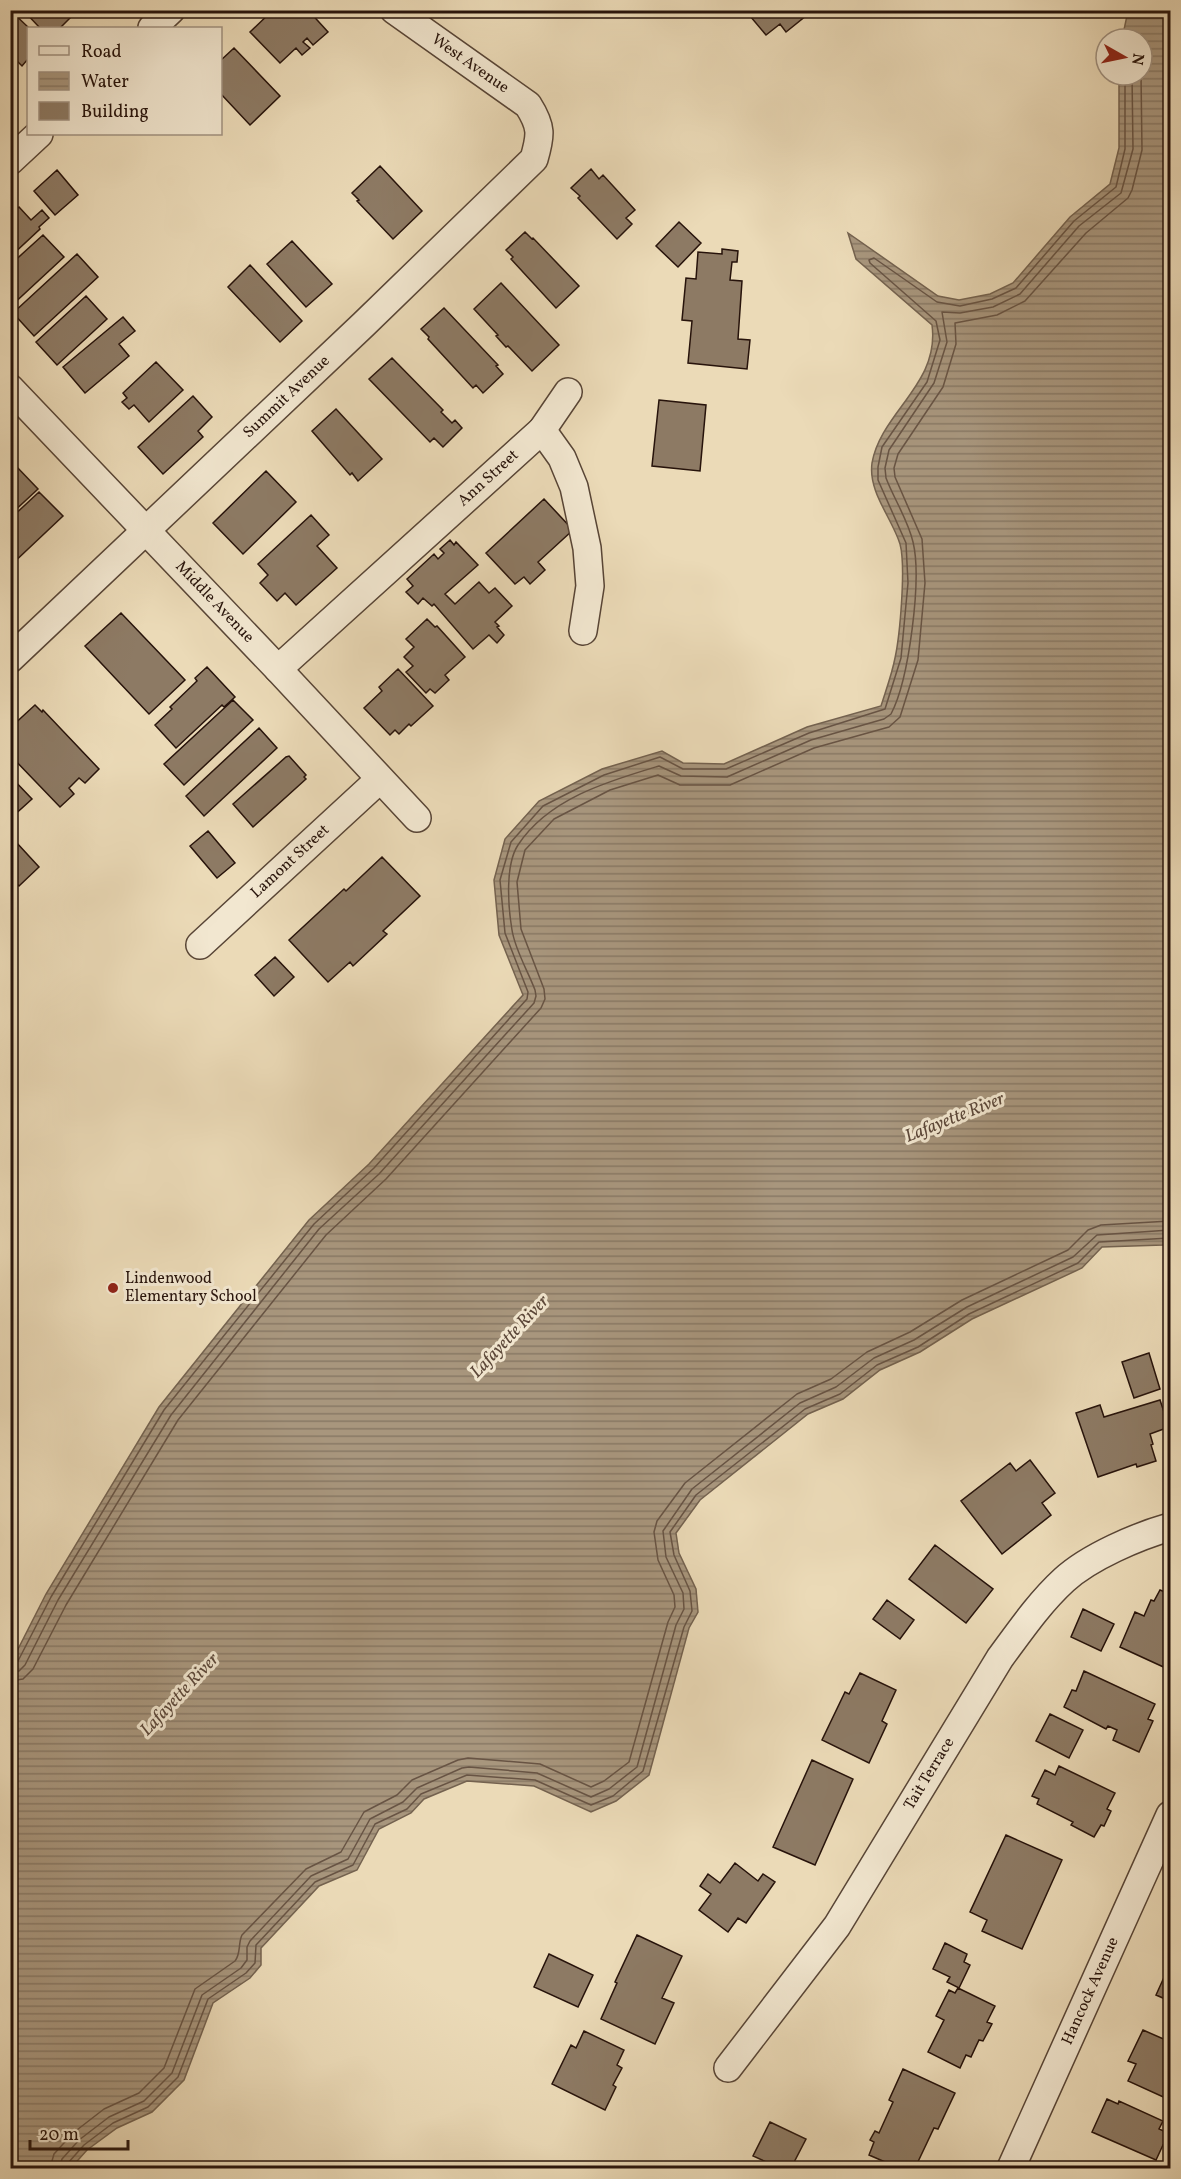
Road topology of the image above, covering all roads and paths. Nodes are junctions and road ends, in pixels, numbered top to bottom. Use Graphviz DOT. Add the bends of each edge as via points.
graph roads {
  1 [pos="171,10"];
  2 [pos="394,10"];
  3 [pos="153,27"];
  4 [pos="538,123"];
  5 [pos="38,135"];
  6 [pos="10,160"];
  7 [pos="10,388"];
  8 [pos="568,392"];
  9 [pos="543,430"];
  10 [pos="146,530"];
  11 [pos="583,631"];
  12 [pos="10,659"];
  13 [pos="278,669"];
  14 [pos="380,779"];
  15 [pos="417,818"];
  16 [pos="200,945"];
  17 [pos="1170,1527"];
  18 [pos="1170,1815"];
  19 [pos="728,2068"];
  20 [pos="1011,2169"];
  1 -- 3 [label="street"];
  2 -- 4 [label="street, West Avenue" via="528,105"];
  4 -- 10 [label="street, Summit Avenue" via="540,138 534,159"];
  5 -- 6 [label="street"];
  7 -- 10 [label="street, Middle Avenue"];
  8 -- 9 [label="street"];
  9 -- 11 [label="street" via="562,458 574,487 587,548 590,586"];
  9 -- 13 [label="street, Ann Street"];
  10 -- 12 [label="street, Summit Avenue"];
  10 -- 13 [label="street, Middle Avenue"];
  13 -- 14 [label="street, Middle Avenue"];
  14 -- 15 [label="street, Middle Avenue"];
  14 -- 16 [label="street, Lamont Street"];
  17 -- 19 [label="street, Tait Terrace" via="1106,1552 1065,1579 1030,1617 1000,1658 837,1926"];
  18 -- 20 [label="street, Hancock Avenue"];
}
